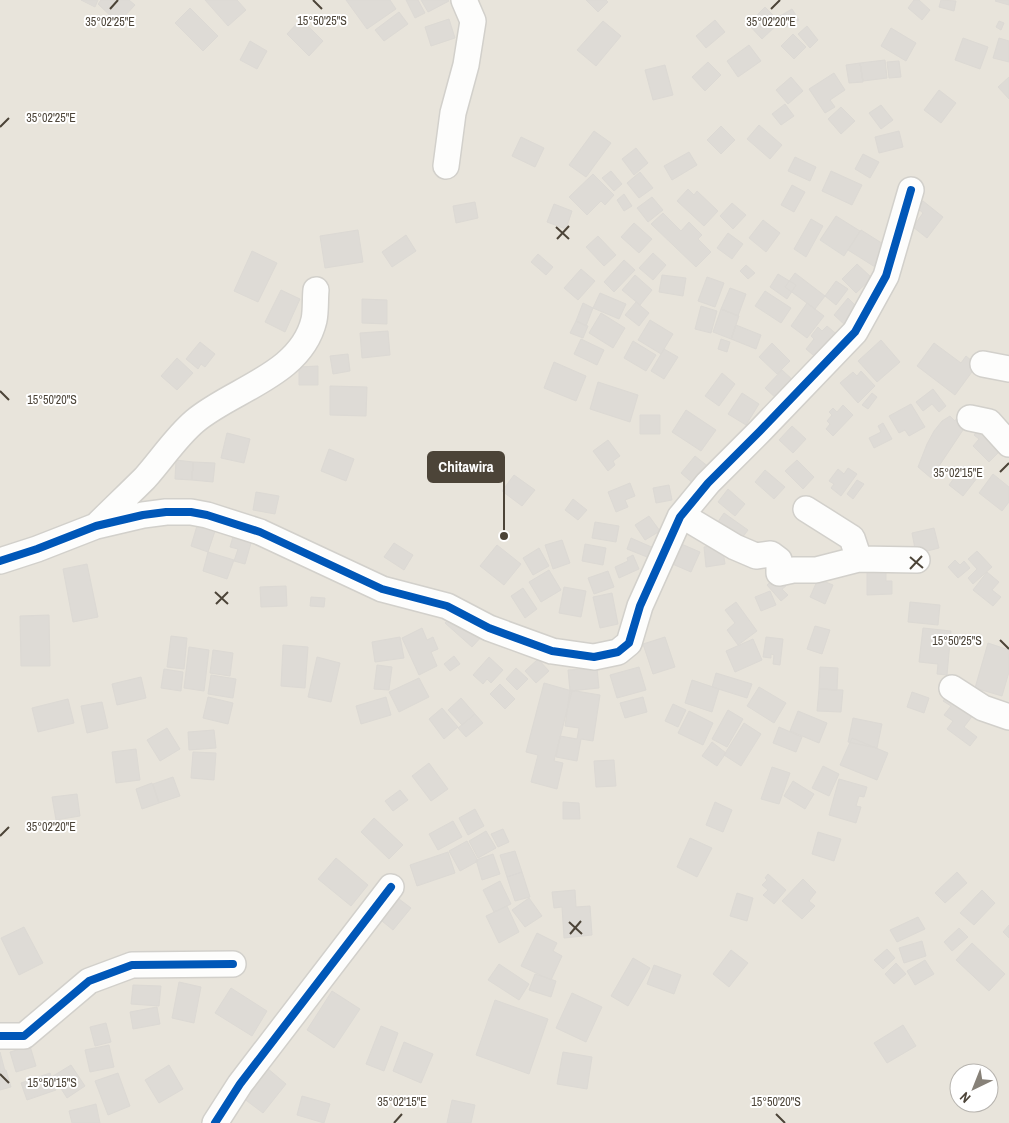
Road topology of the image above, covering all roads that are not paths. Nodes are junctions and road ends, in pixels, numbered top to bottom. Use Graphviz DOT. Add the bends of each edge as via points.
graph roads {
  1 [pos="464,0"];
  2 [pos="446,166"];
  3 [pos="911,190"];
  4 [pos="316,290"];
  5 [pos="983,364"];
  6 [pos="1009,369"];
  7 [pos="970,418"];
  8 [pos="1009,444"];
  9 [pos="806,509"];
  10 [pos="680,517"];
  11 [pos="96,526"];
  12 [pos="859,559"];
  13 [pos="917,560"];
  14 [pos="0,561"];
  15 [pos="952,688"];
  16 [pos="1009,717"];
  17 [pos="391,887"];
  18 [pos="234,964"];
  19 [pos="0,1036"];
  20 [pos="215,1123"];
  1 -- 2 [label="street" via="473,21 466,65 452,113"];
  3 -- 10 [label="street" via="886,276 855,332 708,483"];
  4 -- 11 [label="street" via="314,320 297,352 270,376 195,421 146,477"];
  5 -- 6 [label="street"];
  7 -- 8 [label="street" via="990,422"];
  9 -- 12 [label="street" via="852,538"];
  10 -- 11 [label="street" via="640,606 628,643 618,652 594,657 552,652 489,628 447,606 382,589 260,532 207,515 166,512"];
  10 -- 12 [label="street" via="756,556 771,554 779,560 779,574 816,570"];
  11 -- 14 [label="street"];
  12 -- 13 [label="street"];
  15 -- 16 [label="street" via="983,708"];
  17 -- 20 [label="street" via="240,1084"];
  18 -- 19 [label="street" via="132,965 89,981 24,1036"];
}
